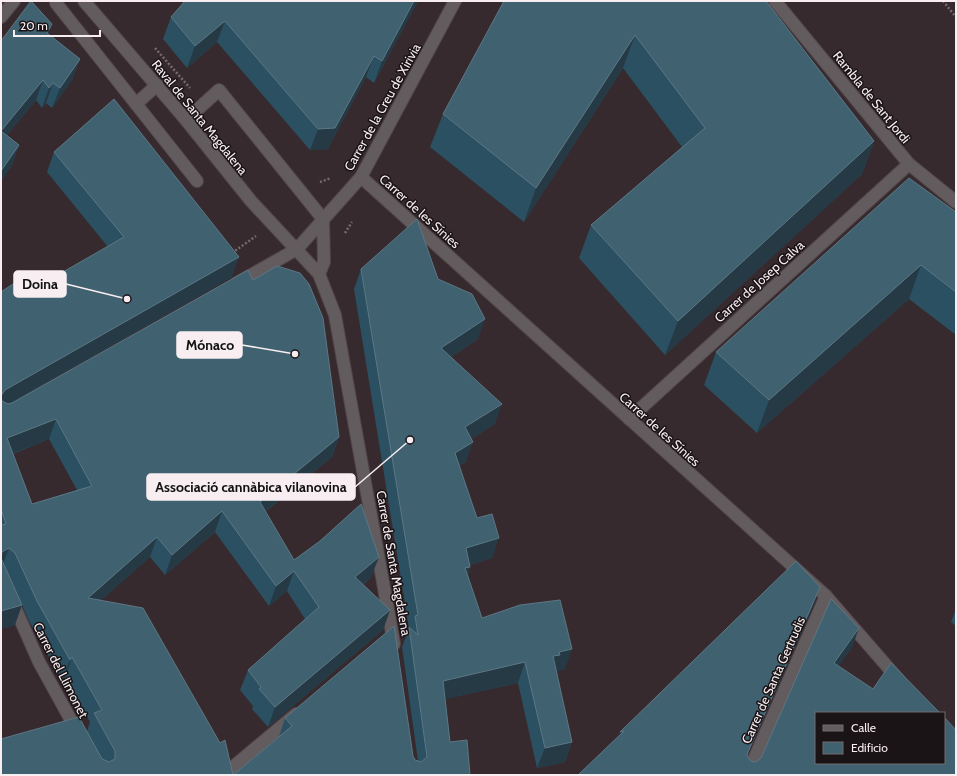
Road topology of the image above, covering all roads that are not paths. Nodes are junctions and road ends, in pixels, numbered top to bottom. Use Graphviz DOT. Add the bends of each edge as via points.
graph roads {
  1 [pos="14,1"];
  2 [pos="84,1"];
  3 [pos="456,1"];
  4 [pos="775,1"];
  5 [pos="56,3"];
  6 [pos="1,18"];
  7 [pos="156,85"];
  8 [pos="136,104"];
  9 [pos="186,120"];
  10 [pos="909,164"];
  11 [pos="361,177"];
  12 [pos="197,181"];
  13 [pos="956,202"];
  14 [pos="323,219"];
  15 [pos="297,249"];
  16 [pos="319,274"];
  17 [pos="225,290"];
  18 [pos="629,419"];
  19 [pos="1,576"];
  20 [pos="826,596"];
  21 [pos="392,632"];
  22 [pos="381,642"];
  23 [pos="396,654"];
  24 [pos="908,690"];
  25 [pos="304,707"];
  26 [pos="83,742"];
  27 [pos="227,774"];
  28 [pos="747,775"];
  1 -- 6 [label="street"];
  2 -- 7 [label="street, Raval de Santa Magdalena"];
  3 -- 11 [label="street, Carrer de la Creu de Xirivia"];
  4 -- 10 [label="street, Rambla de Sant Jordi"];
  5 -- 8 [label="street"];
  7 -- 8 [label="street"];
  7 -- 9 [label="street, Raval de Santa Magdalena"];
  8 -- 12 [label="street"];
  9 -- 14 [label="street" via="219,90"];
  9 -- 15 [label="street, Raval de Santa Magdalena" via="250,201"];
  10 -- 13 [label="street, Rambla de Sant Jordi"];
  10 -- 18 [label="street, Carrer de Josep Calva"];
  11 -- 14 [label="street, Carrer de la Creu de Xirivia"];
  11 -- 18 [label="street, Carrer de les Sínies"];
  14 -- 15 [label="street, Carrer de la Creu de Xirivia"];
  14 -- 16 [label="street" via="324,262"];
  15 -- 16 [label="street, Carrer de Santa Magdalena"];
  15 -- 17 [label="street, Carrer de la Creu de Xirivia"];
  16 -- 21 [label="street, Carrer de Santa Magdalena" via="335,315"];
  18 -- 20 [label="street, Carrer de les Sínies"];
  19 -- 26 [label="street, Carrer del Llimonet" via="39,662"];
  20 -- 24 [label="street, Carrer de les Sínies"];
  20 -- 28 [label="street, Carrer de Santa Gertrudis"];
  21 -- 22 [label="street"];
  21 -- 23 [label="street, Carrer de Santa Magdalena"];
  25 -- 27 [label="street"];
}
